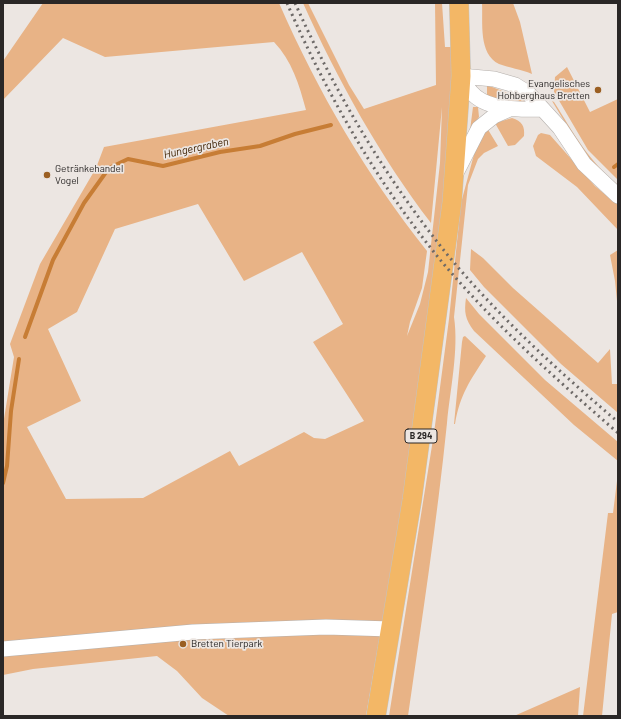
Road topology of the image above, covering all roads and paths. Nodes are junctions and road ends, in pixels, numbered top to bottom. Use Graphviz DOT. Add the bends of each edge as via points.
graph roads {
  1 [pos="459,3"];
  2 [pos="461,76"];
  3 [pos="510,109"];
  4 [pos="542,109"];
  5 [pos="455,175"];
  6 [pos="618,196"];
  7 [pos="390,629"];
  8 [pos="3,648"];
  9 [pos="376,716"];
  1 -- 2 [label="main road, B 294"];
  2 -- 3 [label="street" via="471,93 482,101"];
  2 -- 4 [label="street" via="494,79 515,85 534,98"];
  2 -- 5 [label="main road, B 294"];
  3 -- 4 [label="street"];
  3 -- 5 [label="street" via="494,116 479,128"];
  4 -- 6 [label="street" via="560,128 584,164"];
  5 -- 7 [label="main road, B 294" via="430,371"];
  7 -- 8 [label="street" via="326,627 193,632"];
  7 -- 9 [label="main road, B 294"];
}
